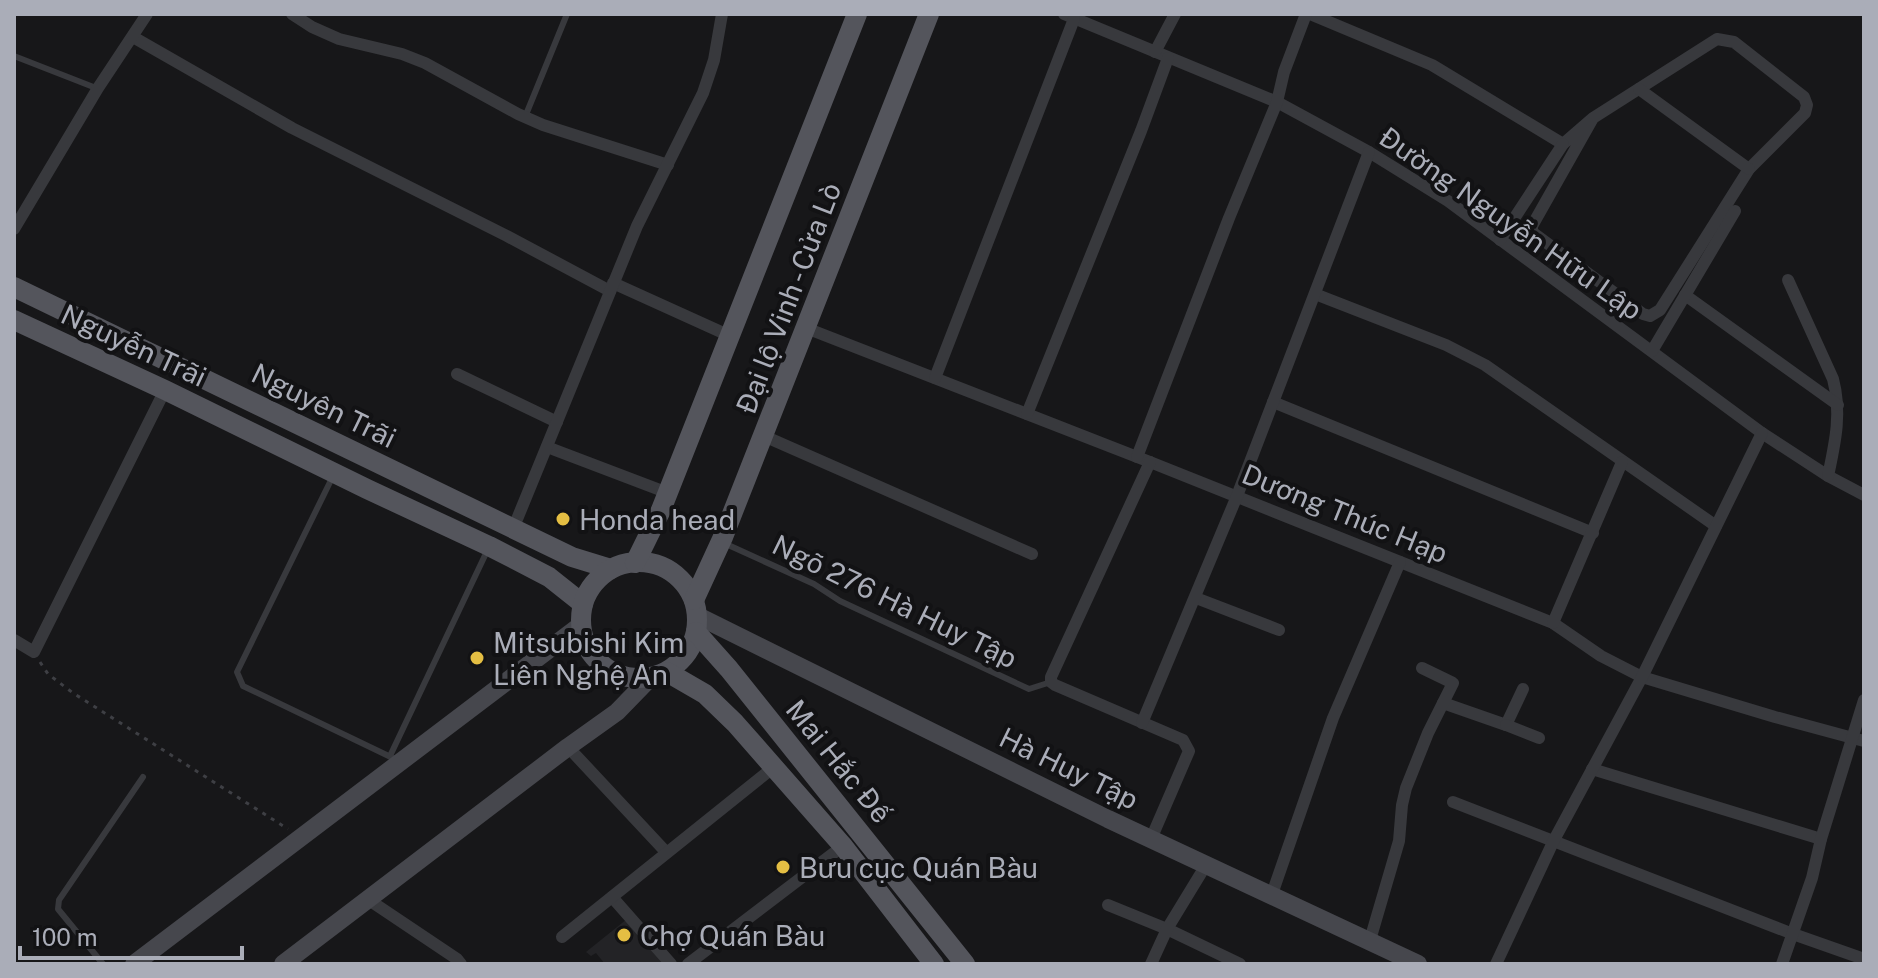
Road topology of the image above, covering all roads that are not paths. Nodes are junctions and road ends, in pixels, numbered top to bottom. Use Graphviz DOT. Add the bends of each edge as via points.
graph roads {
  1 [pos="147,14"];
  2 [pos="292,14"];
  3 [pos="567,14"];
  4 [pos="722,14"];
  5 [pos="857,14"];
  6 [pos="929,14"];
  7 [pos="1175,14"];
  8 [pos="1308,14"];
  9 [pos="1069,17"];
  10 [pos="133,37"];
  11 [pos="1155,52"];
  12 [pos="14,56"];
  13 [pos="1168,58"];
  14 [pos="98,88"];
  15 [pos="1639,89"];
  16 [pos="1277,102"];
  17 [pos="525,117"];
  18 [pos="1593,118"];
  19 [pos="1563,144"];
  20 [pos="1369,152"];
  21 [pos="668,165"];
  22 [pos="1749,169"];
  23 [pos="1735,211"];
  24 [pos="14,229"];
  25 [pos="1500,240"];
  26 [pos="1788,280"];
  27 [pos="14,287"];
  28 [pos="612,287"];
  29 [pos="1315,294"];
  30 [pos="1685,295"];
  31 [pos="14,320"];
  32 [pos="806,328"];
  33 [pos="730,336"];
  34 [pos="1652,351"];
  35 [pos="177,365"];
  36 [pos="457,374"];
  37 [pos="935,378"];
  38 [pos="165,390"];
  39 [pos="1273,402"];
  40 [pos="1838,405"];
  41 [pos="1027,414"];
  42 [pos="557,422"];
  43 [pos="1762,433"];
  44 [pos="764,436"];
  45 [pos="547,447"];
  46 [pos="1144,459"];
  47 [pos="1622,462"];
  48 [pos="334,473"];
  49 [pos="1828,476"];
  50 [pos="668,493"];
  51 [pos="1864,495"];
  52 [pos="1237,496"];
  53 [pos="1716,526"];
  54 [pos="513,529"];
  55 [pos="1593,533"];
  56 [pos="721,542"];
  57 [pos="489,546"];
  58 [pos="1032,554"];
  59 [pos="1400,562"];
  60 [pos="635,563"];
  61 [pos="611,569"];
  62 [pos="1196,598"];
  63 [pos="582,614"];
  64 [pos="696,616"];
  65 [pos="1553,623"];
  66 [pos="1279,630"];
  67 [pos="14,640"];
  68 [pos="1422,668"];
  69 [pos="659,674"];
  70 [pos="1642,677"];
  71 [pos="1051,682"];
  72 [pos="1523,689"];
  73 [pos="1864,700"];
  74 [pos="1443,703"];
  75 [pos="1142,723"];
  76 [pos="1506,725"];
  77 [pos="1539,738"];
  78 [pos="1858,740"];
  79 [pos="568,747"];
  80 [pos="396,759"];
  81 [pos="774,767"];
  82 [pos="1592,769"];
  83 [pos="143,777"];
  84 [pos="1453,802"];
  85 [pos="1151,839"];
  86 [pos="1821,839"];
  87 [pos="1554,840"];
  88 [pos="843,846"];
  89 [pos="666,852"];
  90 [pos="1206,865"];
  91 [pos="612,897"];
  92 [pos="1271,897"];
  93 [pos="369,900"];
  94 [pos="1108,905"];
  95 [pos="1167,929"];
  96 [pos="1793,934"];
  97 [pos="562,937"];
  98 [pos="1370,940"];
  99 [pos="1390,958"];
  100 [pos="1864,959"];
  101 [pos="1232,962"];
  102 [pos="103,964"];
  103 [pos="134,964"];
  104 [pos="283,964"];
  105 [pos="461,964"];
  106 [pos="671,964"];
  107 [pos="688,964"];
  108 [pos="934,964"];
  109 [pos="965,964"];
  110 [pos="1151,964"];
  111 [pos="1418,964"];
  112 [pos="1496,964"];
  113 [pos="1782,964"];
  1 -- 10 [label="street"];
  2 -- 17 [label="street" via="339,39 425,63"];
  3 -- 17 [label="lane"];
  4 -- 21 [label="street" via="703,93"];
  5 -- 33 [label="main road, Đại lộ Vinh - Cửa Lò"];
  6 -- 32 [label="main road, Đại lộ Vinh - Cửa Lò"];
  7 -- 11 [label="street"];
  8 -- 16 [label="street" via="1291,49"];
  8 -- 19 [label="street" via="1432,65"];
  9 -- 11 [label="street, Đường Nguyễn Hữu Lập"];
  9 -- 37 [label="street"];
  10 -- 14 [label="street"];
  10 -- 28 [label="street" via="281,122"];
  11 -- 13 [label="street, Đường Nguyễn Hữu Lập"];
  12 -- 14 [label="lane"];
  13 -- 16 [label="street, Đường Nguyễn Hữu Lập"];
  13 -- 41 [label="street"];
  14 -- 24 [label="street"];
  15 -- 18 [label="street"];
  15 -- 22 [label="street"];
  15 -- 22 [label="street" via="1713,40 1734,42 1804,97 1807,105"];
  16 -- 20 [label="street, Đường Nguyễn Hữu Lập"];
  16 -- 46 [label="street" via="1229,218"];
  17 -- 21 [label="street"];
  18 -- 19 [label="street"];
  18 -- 22 [label="street" via="1532,232 1647,316 1660,310"];
  19 -- 25 [label="street"];
  20 -- 25 [label="street, Đường Nguyễn Hữu Lập"];
  20 -- 29 [label="street"];
  21 -- 28 [label="street"];
  23 -- 30 [label="street"];
  25 -- 34 [label="street, Đường Nguyễn Hữu Lập"];
  26 -- 40 [label="street" via="1833,379"];
  27 -- 35 [label="main road, Nguyên Trãi"];
  28 -- 33 [label="street"];
  28 -- 42 [label="street"];
  29 -- 39 [label="street"];
  29 -- 47 [label="street" via="1470,356"];
  30 -- 34 [label="street"];
  30 -- 40 [label="street"];
  31 -- 38 [label="main road, Nguyễn Trãi"];
  32 -- 37 [label="street, Dương Thúc Hạp"];
  32 -- 44 [label="main road, Đại lộ Vinh - Cửa Lò"];
  33 -- 50 [label="main road, Đại lộ Vinh - Cửa Lò"];
  34 -- 43 [label="street, Đường Nguyễn Hữu Lập"];
  35 -- 38 [label="main road"];
  35 -- 54 [label="main road, Nguyên Trãi"];
  36 -- 42 [label="street"];
  37 -- 41 [label="street, Dương Thúc Hạp"];
  38 -- 48 [label="main road, Nguyễn Trãi"];
  38 -- 67 [label="street" via="34,652"];
  39 -- 52 [label="street"];
  39 -- 55 [label="street"];
  40 -- 49 [label="street"];
  41 -- 46 [label="street, Dương Thúc Hạp"];
  42 -- 45 [label="street"];
  43 -- 49 [label="street, Đường Nguyễn Hữu Lập"];
  43 -- 53 [label="street"];
  44 -- 56 [label="main road, Đại lộ Vinh - Cửa Lò"];
  44 -- 58 [label="street"];
  45 -- 50 [label="street"];
  45 -- 54 [label="street"];
  46 -- 52 [label="street, Dương Thúc Hạp"];
  46 -- 71 [label="street"];
  47 -- 53 [label="street"];
  47 -- 55 [label="street"];
  48 -- 57 [label="main road, Nguyễn Trãi"];
  48 -- 80 [label="lane" via="237,672 243,686"];
  49 -- 51 [label="street, Đường Nguyễn Hữu Lập"];
  50 -- 60 [label="main road, Đại lộ Vinh - Cửa Lò"];
  52 -- 59 [label="street, Dương Thúc Hạp"];
  52 -- 62 [label="street"];
  53 -- 70 [label="street"];
  54 -- 61 [label="main road, Nguyên Trãi"];
  55 -- 65 [label="street"];
  56 -- 64 [label="main road, Đại lộ Vinh - Cửa Lò"];
  56 -- 71 [label="lane, Ngõ 276 Hà Huy Tập" via="1029,689"];
  57 -- 63 [label="main road" via="549,577"];
  57 -- 80 [label="lane"];
  59 -- 65 [label="street, Dương Thúc Hạp"];
  59 -- 92 [label="street" via="1328,730"];
  60 -- 61 [label="main road"];
  60 -- 64 [label="main road" via="674,574 686,585"];
  61 -- 63 [label="main road" via="588,593"];
  62 -- 66 [label="street"];
  62 -- 75 [label="street"];
  63 -- 69 [label="main road" via="584,641 604,667 635,679"];
  63 -- 80 [label="street"];
  64 -- 69 [label="main road" via="690,648"];
  64 -- 85 [label="street, Hà Huy Tập"];
  64 -- 109 [label="main road, Mai Hắc Đế" via="729,669"];
  65 -- 70 [label="street, Dương Thúc Hạp"];
  68 -- 74 [label="street" via="1453,683"];
  69 -- 79 [label="street"];
  69 -- 81 [label="main road, Mai Hắc Đế" via="705,694"];
  70 -- 78 [label="street, Dương Thúc Hạp"];
  70 -- 82 [label="street"];
  71 -- 75 [label="street"];
  72 -- 76 [label="street"];
  73 -- 78 [label="street"];
  74 -- 76 [label="street"];
  74 -- 98 [label="street" via="1406,788 1399,841"];
  75 -- 85 [label="street" via="1183,740 1189,751"];
  76 -- 77 [label="street"];
  78 -- 86 [label="street"];
  79 -- 89 [label="street"];
  79 -- 93 [label="street"];
  80 -- 103 [label="street"];
  81 -- 88 [label="main road, Mai Hắc Đế"];
  81 -- 89 [label="street"];
  82 -- 86 [label="street"];
  82 -- 87 [label="street"];
  83 -- 102 [label="lane" via="59,900 58,909"];
  84 -- 87 [label="street"];
  85 -- 90 [label="street, Hà Huy Tập"];
  86 -- 96 [label="street"];
  87 -- 96 [label="street"];
  87 -- 112 [label="street"];
  88 -- 107 [label="street"];
  88 -- 108 [label="main road, Mai Hắc Đế"];
  89 -- 91 [label="street"];
  90 -- 92 [label="street, Hà Huy Tập"];
  90 -- 95 [label="street"];
  91 -- 97 [label="street"];
  91 -- 106 [label="street"];
  92 -- 98 [label="street, Hà Huy Tập"];
  93 -- 104 [label="street"];
  93 -- 105 [label="street"];
  94 -- 95 [label="street"];
  95 -- 101 [label="street"];
  95 -- 110 [label="street"];
  96 -- 100 [label="street"];
  96 -- 113 [label="street"];
  98 -- 99 [label="street, Hà Huy Tập"];
  99 -- 111 [label="street, Hà Huy Tập"];
}
